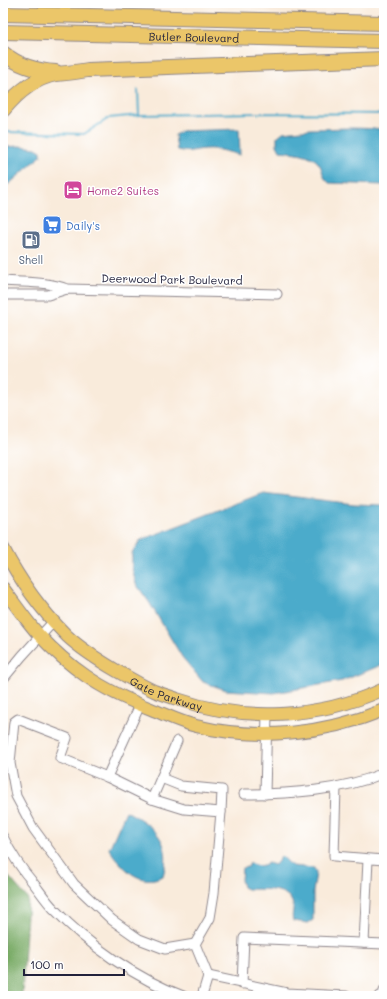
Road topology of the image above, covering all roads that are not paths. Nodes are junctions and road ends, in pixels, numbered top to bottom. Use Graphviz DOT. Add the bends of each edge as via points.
graph roads {
  1 [pos="8,14"];
  2 [pos="384,23"];
  3 [pos="8,32"];
  4 [pos="384,41"];
  5 [pos="3,53"];
  6 [pos="384,59"];
  7 [pos="88,70"];
  8 [pos="3,110"];
  9 [pos="3,281"];
  10 [pos="67,289"];
  11 [pos="277,294"];
  12 [pos="3,295"];
  13 [pos="3,548"];
  14 [pos="3,588"];
  15 [pos="54,621"];
  16 [pos="40,636"];
  17 [pos="3,679"];
  18 [pos="384,689"];
  19 [pos="140,705"];
  20 [pos="384,710"];
  21 [pos="267,714"];
  22 [pos="266,733"];
  23 [pos="177,741"];
  24 [pos="384,773"];
  25 [pos="107,777"];
  26 [pos="161,778"];
  27 [pos="336,787"];
  28 [pos="244,794"];
  29 [pos="265,794"];
  30 [pos="152,799"];
  31 [pos="221,812"];
  32 [pos="3,837"];
  33 [pos="368,860"];
  34 [pos="384,860"];
  35 [pos="364,943"];
  36 [pos="195,944"];
  37 [pos="384,944"];
  38 [pos="208,976"];
  39 [pos="242,984"];
  40 [pos="384,991"];
  41 [pos="182,996"];
  42 [pos="202,996"];
  43 [pos="346,996"];
  44 [pos="380,996"];
  1 -- 2 [label="highway, Butler Boulevard"];
  3 -- 4 [label="highway, Butler Boulevard"];
  5 -- 7 [label="highway" via="22,66 33,69 58,72"];
  6 -- 7 [label="highway"];
  7 -- 8 [label="highway" via="40,79 23,89"];
  9 -- 10 [label="street, Deerwood Park Boulevard" via="49,284"];
  10 -- 11 [label="street, Deerwood Park Boulevard"];
  10 -- 12 [label="street, Deerwood Park Boulevard" via="48,295"];
  13 -- 15 [label="main road, Gate Parkway" via="26,588"];
  14 -- 16 [label="main road, Gate Parkway"];
  15 -- 16 [label="street"];
  15 -- 21 [label="main road, Gate Parkway" via="90,653 155,692 211,708"];
  16 -- 17 [label="street"];
  16 -- 19 [label="main road, Gate Parkway" via="86,676 126,700"];
  18 -- 21 [label="main road, Gate Parkway" via="340,705 284,714"];
  19 -- 22 [label="main road, Gate Parkway" via="197,726 245,733"];
  19 -- 25 [label="street"];
  20 -- 22 [label="main road, Gate Parkway" via="336,726"];
  21 -- 22 [label="street"];
  22 -- 29 [label="street"];
  23 -- 26 [label="street"];
  24 -- 27 [label="street"];
  25 -- 30 [label="street"];
  25 -- 36 [label="street" via="60,758 67,738 18,719 14,722 10,763 16,796 33,828 74,884 112,920 139,939 165,948"];
  26 -- 30 [label="street"];
  26 -- 31 [label="street" via="181,786 222,790"];
  27 -- 29 [label="street"];
  27 -- 33 [label="street" via="334,856"];
  28 -- 29 [label="street"];
  30 -- 31 [label="street" via="184,809"];
  31 -- 36 [label="street" via="210,918"];
  32 -- 41 [label="street" via="24,872 54,909 86,938 131,972"];
  33 -- 34 [label="street"];
  33 -- 35 [label="street"];
  35 -- 37 [label="street"];
  35 -- 39 [label="street" via="244,938"];
  36 -- 38 [label="street"];
  38 -- 39 [label="street"];
  38 -- 42 [label="street"];
  39 -- 43 [label="street" via="287,993"];
  40 -- 44 [label="street"];
}
